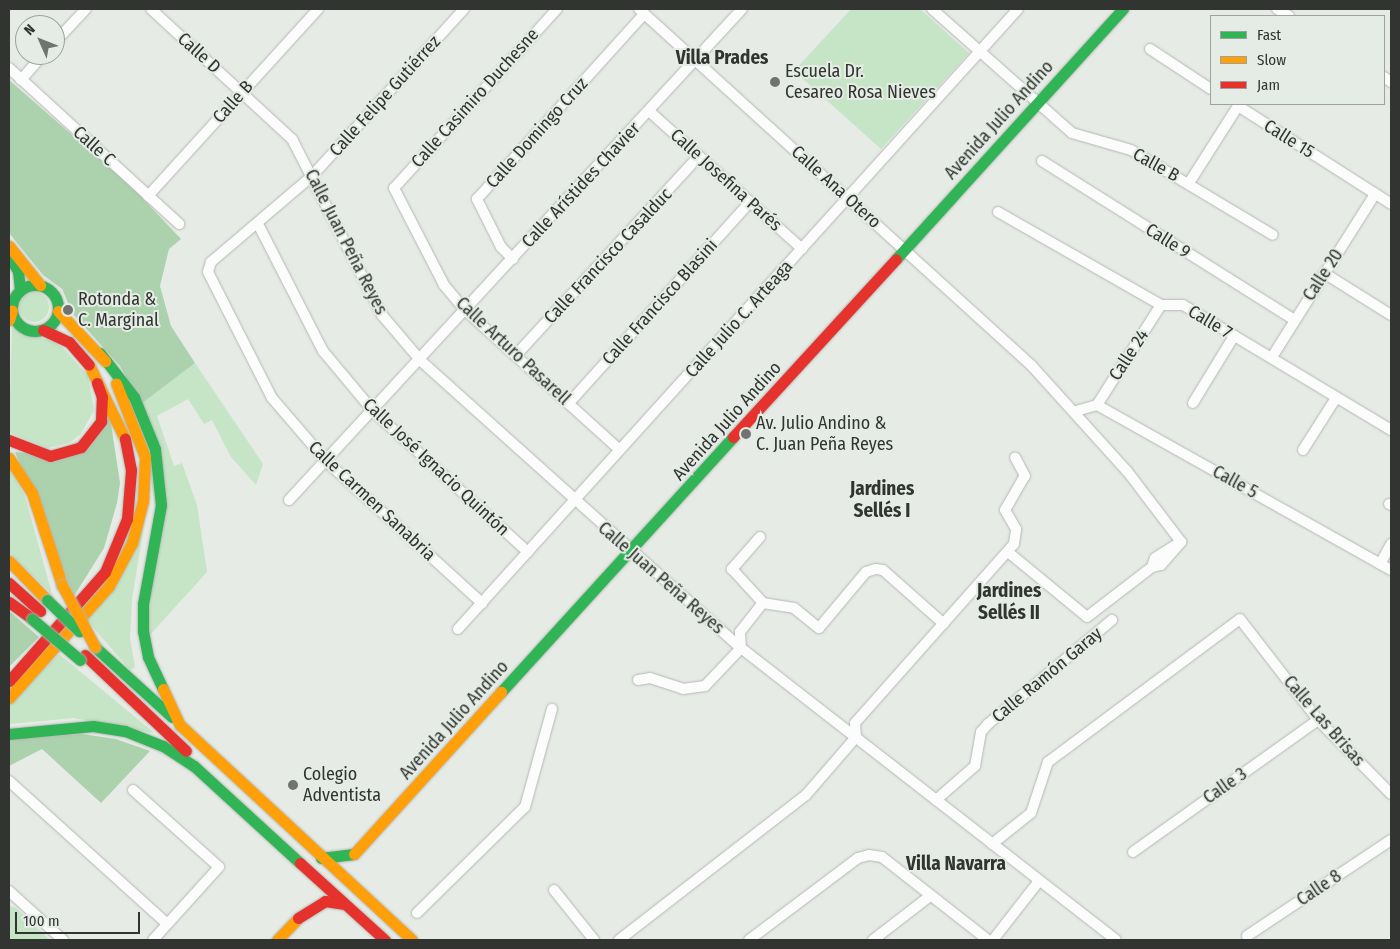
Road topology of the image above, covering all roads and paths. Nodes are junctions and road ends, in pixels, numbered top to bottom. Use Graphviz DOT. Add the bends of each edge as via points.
graph roads {
  1 [pos="86,9"];
  2 [pos="151,9"];
  3 [pos="318,9"];
  4 [pos="464,9"];
  5 [pos="557,9"];
  6 [pos="742,9"];
  7 [pos="932,9"];
  8 [pos="1018,9"];
  9 [pos="1123,9"];
  10 [pos="642,12"];
  11 [pos="65,31"];
  12 [pos="1150,48"];
  13 [pos="980,52"];
  14 [pos="696,60"];
  15 [pos="28,65"];
  16 [pos="14,74"];
  17 [pos="1210,88"];
  18 [pos="242,92"];
  19 [pos="1038,103"];
  20 [pos="1236,105"];
  21 [pos="649,111"];
  22 [pos="292,139"];
  23 [pos="699,156"];
  24 [pos="1042,162"];
  25 [pos="312,176"];
  26 [pos="1189,183"];
  27 [pos="394,188"];
  28 [pos="1376,194"];
  29 [pos="148,196"];
  30 [pos="848,199"];
  31 [pos="750,202"];
  32 [pos="1391,204"];
  33 [pos="998,212"];
  34 [pos="179,224"];
  35 [pos="258,224"];
  36 [pos="1274,235"];
  37 [pos="9,246"];
  38 [pos="802,249"];
  39 [pos="905,250"];
  40 [pos="9,255"];
  41 [pos="214,259"];
  42 [pos="513,259"];
  43 [pos="1324,274"];
  44 [pos="40,286"];
  45 [pos="20,290"];
  46 [pos="1162,305"];
  47 [pos="58,311"];
  48 [pos="466,311"];
  49 [pos="10,315"];
  50 [pos="1391,315"];
  51 [pos="1294,320"];
  52 [pos="43,330"];
  53 [pos="1234,336"];
  54 [pos="100,353"];
  55 [pos="516,355"];
  56 [pos="1272,357"];
  57 [pos="421,361"];
  58 [pos="89,365"];
  59 [pos="1336,398"];
  60 [pos="1193,402"];
  61 [pos="569,403"];
  62 [pos="1097,405"];
  63 [pos="1076,410"];
  64 [pos="374,412"];
  65 [pos="1391,430"];
  66 [pos="9,440"];
  67 [pos="620,450"];
  68 [pos="1304,450"];
  69 [pos="9,458"];
  70 [pos="1015,458"];
  71 [pos="326,462"];
  72 [pos="289,500"];
  73 [pos="574,501"];
  74 [pos="760,537"];
  75 [pos="1391,544"];
  76 [pos="528,552"];
  77 [pos="1008,552"];
  78 [pos="631,553"];
  79 [pos="9,561"];
  80 [pos="1380,564"];
  81 [pos="1391,570"];
  82 [pos="9,583"];
  83 [pos="9,602"];
  84 [pos="482,603"];
  85 [pos="763,603"];
  86 [pos="36,615"];
  87 [pos="1112,620"];
  88 [pos="944,624"];
  89 [pos="458,629"];
  90 [pos="57,647"];
  91 [pos="95,647"];
  92 [pos="741,648"];
  93 [pos="638,680"];
  94 [pos="9,681"];
  95 [pos="9,690"];
  96 [pos="9,698"];
  97 [pos="552,709"];
  98 [pos="1318,720"];
  99 [pos="180,725"];
  100 [pos="9,734"];
  101 [pos="856,737"];
  102 [pos="9,781"];
  103 [pos="133,790"];
  104 [pos="1391,794"];
  105 [pos="936,800"];
  106 [pos="1391,840"];
  107 [pos="992,844"];
  108 [pos="1132,852"];
  109 [pos="354,854"];
  110 [pos="295,858"];
  111 [pos="321,858"];
  112 [pos="311,874"];
  113 [pos="1039,881"];
  114 [pos="352,886"];
  115 [pos="554,890"];
  116 [pos="9,891"];
  117 [pos="930,896"];
  118 [pos="345,904"];
  119 [pos="418,913"];
  120 [pos="298,918"];
  121 [pos="168,924"];
  122 [pos="1247,936"];
  123 [pos="63,940"];
  124 [pos="153,940"];
  125 [pos="277,940"];
  126 [pos="384,940"];
  127 [pos="412,940"];
  128 [pos="594,940"];
  129 [pos="619,940"];
  130 [pos="749,940"];
  131 [pos="873,940"];
  132 [pos="988,940"];
  133 [pos="993,940"];
  134 [pos="1116,940"];
  1 -- 11 [label="street"];
  2 -- 18 [label="street, Calle D"];
  3 -- 18 [label="street, Calle B"];
  4 -- 25 [label="street, Calle Felipe Gutiérrez"];
  5 -- 27 [label="street, Calle Casimiro Duchesne"];
  6 -- 14 [label="street, Calle Arístides Chavier"];
  7 -- 13 [label="street, Calle B"];
  8 -- 13 [label="street, Calle Julio C. Arteaga"];
  9 -- 19 [label="main road, Avenida Julio Andino"];
  10 -- 14 [label="street, Calle Ana Otero"];
  10 -- 42 [label="street, Calle Domingo Cruz" via="477,199 501,247"];
  12 -- 17 [label="street"];
  13 -- 19 [label="street, Calle B"];
  13 -- 30 [label="street, Calle Julio C. Arteaga"];
  14 -- 21 [label="street, Calle Arístides Chavier"];
  14 -- 30 [label="street, Calle Ana Otero"];
  15 -- 16 [label="street"];
  16 -- 29 [label="street, Calle C"];
  18 -- 22 [label="street, Calle D"];
  18 -- 29 [label="street, Calle B"];
  19 -- 26 [label="street, Calle B" via="1072,133 1131,150"];
  19 -- 39 [label="main road, Avenida Julio Andino"];
  20 -- 26 [label="street, Calle 15"];
  20 -- 28 [label="street, Calle 15"];
  21 -- 23 [label="street, Calle Josefina Parés"];
  21 -- 42 [label="street, Calle Arístides Chavier"];
  22 -- 25 [label="street, Calle Juan Peña Reyes"];
  23 -- 31 [label="street, Calle Josefina Parés"];
  23 -- 55 [label="street, Calle Francisco Casalduc"];
  24 -- 51 [label="street, Calle 9"];
  25 -- 35 [label="street, Calle Felipe Gutiérrez"];
  25 -- 57 [label="street, Calle Juan Peña Reyes" via="382,315"];
  26 -- 36 [label="street, Calle B"];
  27 -- 48 [label="street, Calle Arturo Pasarell" via="444,285"];
  28 -- 32 [label="street, Calle 15"];
  28 -- 43 [label="street, Calle 20"];
  29 -- 34 [label="street, Calle C"];
  30 -- 38 [label="street, Calle Julio C. Arteaga"];
  30 -- 39 [label="street, Calle Ana Otero"];
  31 -- 38 [label="street, Calle Josefina Parés"];
  31 -- 61 [label="street, Calle Francisco Blasini"];
  33 -- 46 [label="street, Calle 7"];
  35 -- 41 [label="street, Calle Felipe Gutiérrez"];
  35 -- 64 [label="street, Calle José Ignacio Quintón" via="323,351"];
  37 -- 44 [label="main road"];
  38 -- 67 [label="street, Calle Julio C. Arteaga"];
  39 -- 63 [label="street, Calle Ana Otero"];
  39 -- 78 [label="main road, Avenida Julio Andino"];
  40 -- 45 [label="main road" via="18,271"];
  41 -- 71 [label="street, Calle Carmen Sanabria" via="208,272 272,398"];
  42 -- 48 [label="street, Calle Arístides Chavier"];
  43 -- 50 [label="street"];
  43 -- 51 [label="street, Calle 20"];
  44 -- 45 [label="main road"];
  44 -- 47 [label="main road" via="52,294"];
  45 -- 49 [label="main road"];
  46 -- 53 [label="street, Calle 7" via="1182,305"];
  46 -- 62 [label="street, Calle 24"];
  47 -- 52 [label="main road"];
  47 -- 54 [label="main road"];
  48 -- 55 [label="street, Calle Arturo Pasarell"];
  48 -- 57 [label="street, Calle Arístides Chavier"];
  49 -- 52 [label="main road" via="24,328"];
  51 -- 56 [label="street, Calle 20"];
  52 -- 58 [label="main road" via="69,342"];
  53 -- 56 [label="street, Calle 7"];
  53 -- 60 [label="street"];
  54 -- 90 [label="main road" via="129,409 143,451 143,501 121,566"];
  54 -- 99 [label="main road" via="134,398 155,449 161,505 143,604 143,631 150,663"];
  55 -- 61 [label="street, Calle Arturo Pasarell"];
  56 -- 59 [label="street, Calle 7"];
  57 -- 64 [label="street, Calle Arístides Chavier"];
  57 -- 73 [label="street, Calle Juan Peña Reyes"];
  58 -- 66 [label="main road" via="102,397 102,414 87,442 50,456"];
  58 -- 94 [label="main road" via="123,427 131,476 127,519 105,572 39,652"];
  59 -- 65 [label="street, Calle 7"];
  59 -- 68 [label="street"];
  61 -- 67 [label="street, Calle Arturo Pasarell"];
  62 -- 63 [label="street"];
  62 -- 80 [label="street, Calle 5"];
  63 -- 77 [label="street" via="1180,542 1168,559 1152,567 1088,617"];
  64 -- 71 [label="street, Calle Arístides Chavier"];
  64 -- 76 [label="street, Calle José Ignacio Quintón"];
  67 -- 73 [label="street, Calle Julio C. Arteaga"];
  69 -- 91 [label="main road, bridge" via="32,493 62,585"];
  70 -- 77 [label="street" via="1025,476 1005,510 1016,532"];
  71 -- 72 [label="street, Calle Arístides Chavier"];
  71 -- 84 [label="street, Calle Carmen Sanabria"];
  73 -- 76 [label="street, Calle Julio C. Arteaga"];
  73 -- 78 [label="street, Calle Juan Peña Reyes"];
  74 -- 85 [label="street" via="732,569"];
  75 -- 80 [label="street"];
  76 -- 84 [label="street, Calle Julio C. Arteaga"];
  77 -- 88 [label="street"];
  78 -- 92 [label="street, Calle Juan Peña Reyes"];
  78 -- 109 [label="main road, Avenida Julio Andino"];
  79 -- 91 [label="main road, bridge"];
  80 -- 81 [label="street, Calle 5"];
  82 -- 86 [label="main road"];
  83 -- 86 [label="main road"];
  84 -- 89 [label="street, Calle Julio C. Arteaga"];
  85 -- 88 [label="street" via="794,608 819,628 866,572 883,570"];
  85 -- 92 [label="street" via="740,632"];
  86 -- 110 [label="main road, bridge" via="170,736"];
  87 -- 105 [label="street, Calle Ramón Garay" via="988,724 981,732 975,766"];
  88 -- 101 [label="street" via="855,723"];
  90 -- 95 [label="main road"];
  90 -- 96 [label="main road"];
  91 -- 99 [label="main road"];
  92 -- 93 [label="street" via="705,686 683,689 650,678"];
  92 -- 101 [label="street, Calle Juan Peña Reyes"];
  97 -- 119 [label="street" via="525,807"];
  98 -- 104 [label="street, Calle Las Brisas"];
  98 -- 107 [label="street, Calle Las Brisas" via="1240,618 1048,762 1031,813"];
  98 -- 108 [label="street, Calle 3"];
  99 -- 111 [label="main road"];
  100 -- 110 [label="main road" via="93,726 140,736 194,766"];
  101 -- 105 [label="street, Calle Juan Peña Reyes"];
  101 -- 129 [label="street" via="806,795"];
  102 -- 121 [label="street"];
  103 -- 121 [label="street" via="219,867"];
  105 -- 107 [label="street, Calle Juan Peña Reyes"];
  106 -- 122 [label="street, Calle 8"];
  107 -- 113 [label="street, Calle Juan Peña Reyes"];
  109 -- 111 [label="main road"];
  109 -- 114 [label="main road" via="349,871"];
  110 -- 112 [label="main road"];
  111 -- 114 [label="main road"];
  112 -- 118 [label="main road"];
  112 -- 120 [label="main road" via="310,892"];
  113 -- 133 [label="street"];
  113 -- 134 [label="street, Calle Juan Peña Reyes"];
  114 -- 127 [label="main road"];
  115 -- 128 [label="street"];
  116 -- 123 [label="street"];
  117 -- 130 [label="street" via="882,857 869,855 858,858"];
  117 -- 131 [label="street"];
  117 -- 132 [label="street"];
  118 -- 120 [label="main road" via="325,901"];
  118 -- 126 [label="main road"];
  120 -- 125 [label="main road"];
  121 -- 124 [label="street"];
}
